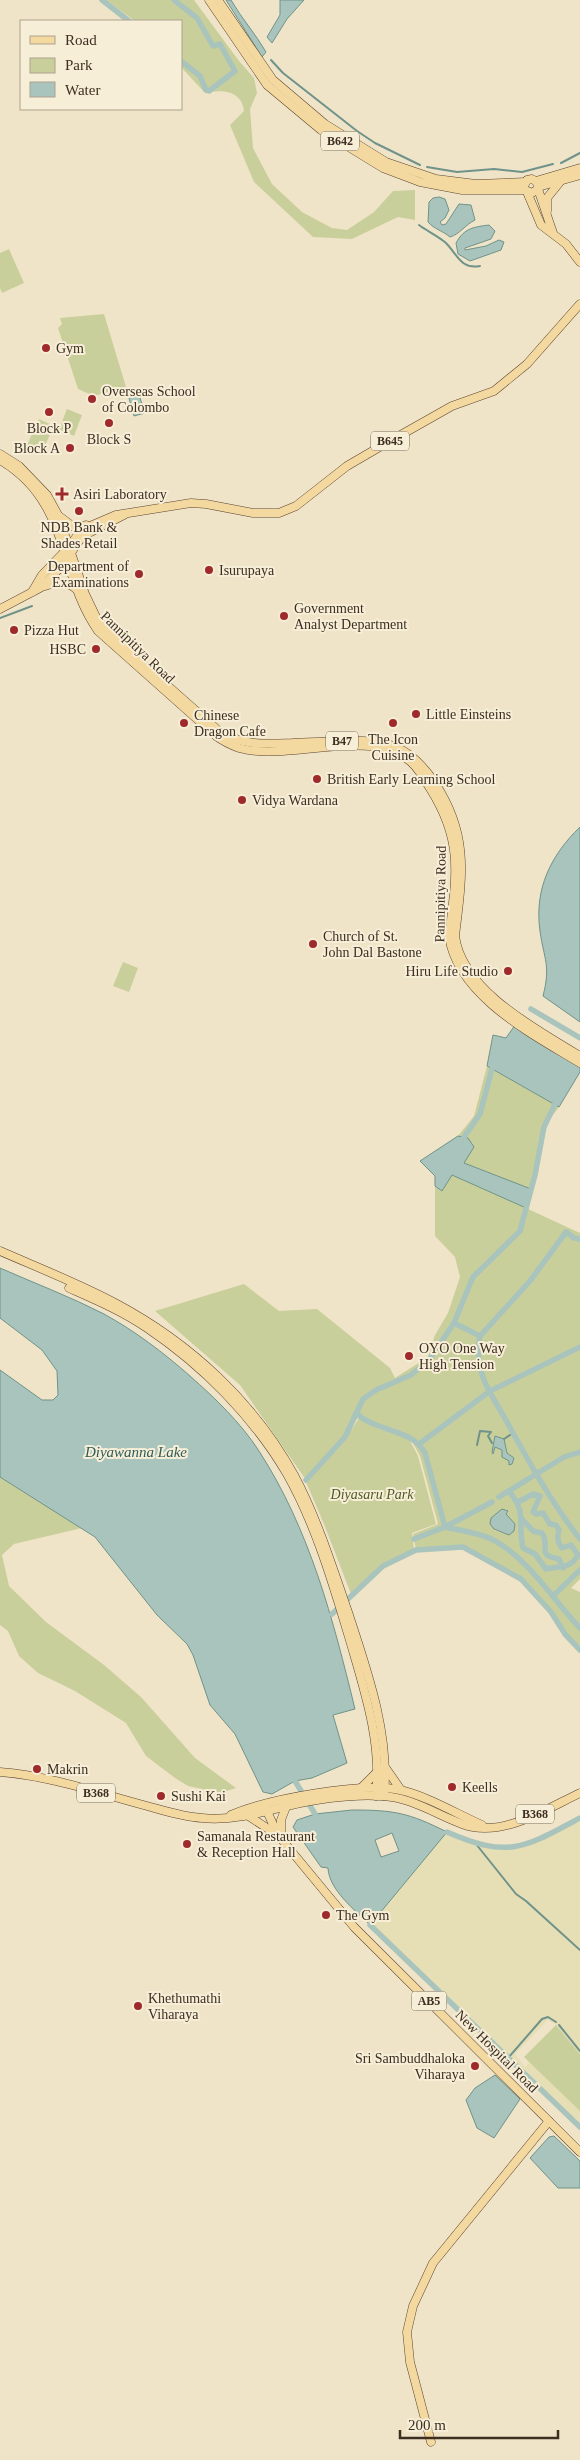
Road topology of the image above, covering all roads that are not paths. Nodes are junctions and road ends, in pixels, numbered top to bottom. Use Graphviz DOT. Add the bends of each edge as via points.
graph roads {
  1 [pos="209,0"];
  2 [pos="218,0"];
  3 [pos="580,168"];
  4 [pos="580,175"];
  5 [pos="561,180"];
  6 [pos="537,186"];
  7 [pos="526,188"];
  8 [pos="547,216"];
  9 [pos="553,233"];
  10 [pos="580,262"];
  11 [pos="580,304"];
  12 [pos="0,454"];
  13 [pos="0,460"];
  14 [pos="58,514"];
  15 [pos="124,515"];
  16 [pos="91,524"];
  17 [pos="68,553"];
  18 [pos="40,588"];
  19 [pos="76,589"];
  20 [pos="32,592"];
  21 [pos="0,609"];
  22 [pos="580,1056"];
  23 [pos="580,1063"];
  24 [pos="0,1251"];
  25 [pos="0,1256"];
  26 [pos="339,1594"];
  27 [pos="381,1769"];
  28 [pos="0,1772"];
  29 [pos="360,1789"];
  30 [pos="401,1790"];
  31 [pos="380,1792"];
  32 [pos="580,1794"];
  33 [pos="326,1795"];
  34 [pos="298,1801"];
  35 [pos="286,1807"];
  36 [pos="268,1808"];
  37 [pos="247,1816"];
  38 [pos="226,1817"];
  39 [pos="488,1827"];
  40 [pos="279,1834"];
  41 [pos="549,2121"];
  42 [pos="580,2152"];
  43 [pos="431,2442"];
  1 -- 7 [label="main road, B642" via="267,85 321,130 383,168 420,182 462,190"];
  2 -- 7 [label="main road, B642" via="272,80 326,124 386,162 436,179"];
  3 -- 6 [label="main road"];
  4 -- 5 [label="main road"];
  5 -- 6 [label="main road"];
  5 -- 8 [label="main road" via="547,198"];
  6 -- 7 [label="main road" via="532,193"];
  6 -- 7 [label="main road" via="532,179"];
  6 -- 8 [label="main road"];
  7 -- 9 [label="main road" via="541,225"];
  8 -- 9 [label="main road"];
  9 -- 10 [label="main road"];
  11 -- 15 [label="main road, B645" via="507,382 446,409 347,466 296,506 279,513 253,513 191,503"];
  12 -- 14 [label="main road, B47" via="39,485"];
  13 -- 17 [label="main road, B47" via="15,470 46,503"];
  14 -- 16 [label="main road" via="75,528"];
  14 -- 17 [label="main road, B47"];
  15 -- 16 [label="main road, B645"];
  15 -- 17 [label="main road, B645" via="86,535"];
  16 -- 17 [label="main road, B645" via="81,530"];
  17 -- 18 [label="main road"];
  17 -- 19 [label="main road, Pannipitiya Road / B47"];
  17 -- 20 [label="main road" via="42,576"];
  17 -- 22 [label="main road, Pannipitiya Road / B47" via="97,620 144,666 230,738 269,745 382,741 414,758 440,792 456,823 462,866 455,936 462,958 498,1003"];
  18 -- 19 [label="main road" via="63,582"];
  18 -- 20 [label="main road"];
  19 -- 23 [label="main road, Pannipitiya Road / B47" via="98,631 228,743 240,748 269,750 382,747 410,762 420,772 450,825 456,852 449,936 450,948 457,961 487,1001 508,1019"];
  20 -- 21 [label="main road"];
  24 -- 26 [label="main road" via="116,1303 153,1325 192,1353 246,1405 293,1474 308,1503"];
  25 -- 26 [label="main road" via="113,1308 147,1328 230,1398 286,1474"];
  26 -- 27 [label="main road"];
  27 -- 29 [label="main road"];
  27 -- 30 [label="main road"];
  27 -- 31 [label="main road"];
  28 -- 38 [label="main road, B368" via="61,1781 181,1815"];
  29 -- 31 [label="main road, B368"];
  29 -- 33 [label="main road, B368"];
  30 -- 31 [label="main road, B368"];
  30 -- 39 [label="main road, B368"];
  31 -- 33 [label="main road, B368"];
  31 -- 39 [label="main road, B368" via="464,1825"];
  32 -- 39 [label="main road, B368" via="528,1818"];
  33 -- 34 [label="main road, B368"];
  34 -- 35 [label="main road, B368"];
  34 -- 36 [label="main road, B368"];
  35 -- 36 [label="main road, B368"];
  35 -- 40 [label="main road, AB5"];
  36 -- 37 [label="main road, B368"];
  36 -- 38 [label="main road, B368"];
  36 -- 40 [label="main road, New Hospital Road / AB5"];
  37 -- 38 [label="main road, B368"];
  37 -- 40 [label="main road"];
  40 -- 41 [label="main road, New Hospital Road / AB5" via="354,1927"];
  41 -- 42 [label="main road, New Hospital Road / AB5"];
  41 -- 43 [label="main road" via="433,2264 413,2306 407,2332 410,2362"];
}
